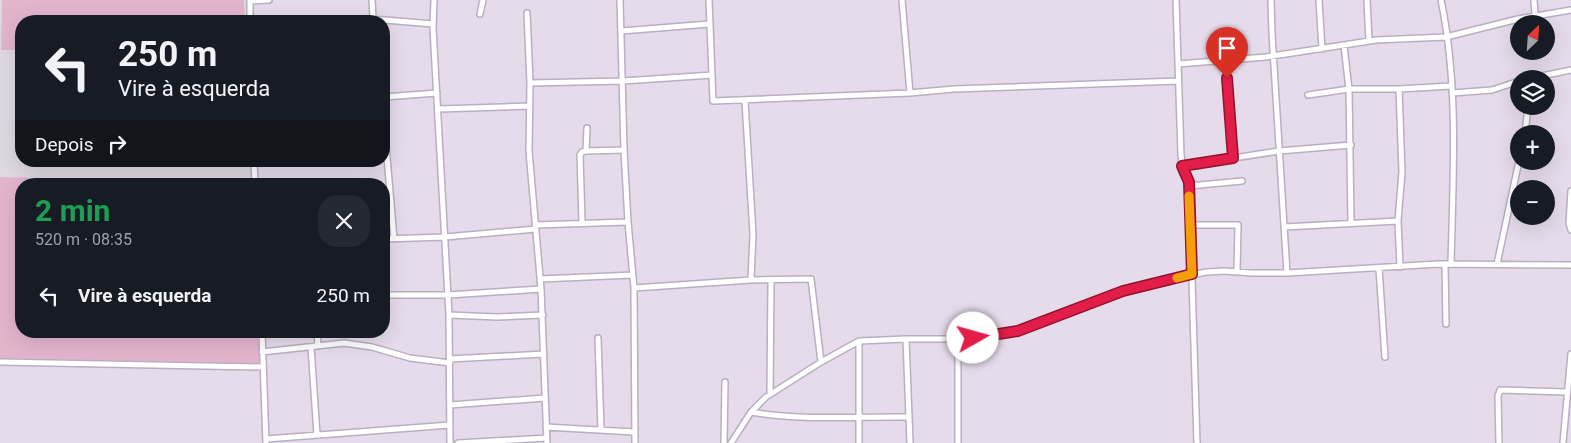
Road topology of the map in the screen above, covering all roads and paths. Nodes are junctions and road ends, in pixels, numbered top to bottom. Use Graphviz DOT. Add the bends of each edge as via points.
graph roads {
  1 [pos="250,0"];
  2 [pos="269,0"];
  3 [pos="372,0"];
  4 [pos="434,0"];
  5 [pos="483,0"];
  6 [pos="620,0"];
  7 [pos="708,0"];
  8 [pos="902,0"];
  9 [pos="1176,0"];
  10 [pos="1272,0"];
  11 [pos="1319,0"];
  12 [pos="1367,0"];
  13 [pos="1441,0"];
  14 [pos="1534,0"];
  15 [pos="1571,10"];
  16 [pos="527,12"];
  17 [pos="480,14"];
  18 [pos="250,15"];
  19 [pos="373,15"];
  20 [pos="1535,15"];
  21 [pos="1541,15"];
  22 [pos="390,21"];
  23 [pos="1510,22"];
  24 [pos="433,24"];
  25 [pos="709,24"];
  26 [pos="621,31"];
  27 [pos="1448,36"];
  28 [pos="1369,41"];
  29 [pos="1344,46"];
  30 [pos="1322,49"];
  31 [pos="1274,56"];
  32 [pos="1226,60"];
  33 [pos="1178,64"];
  34 [pos="1571,70"];
  35 [pos="1555,73"];
  36 [pos="712,75"];
  37 [pos="623,80"];
  38 [pos="1178,81"];
  39 [pos="530,82"];
  40 [pos="1510,84"];
  41 [pos="1451,86"];
  42 [pos="1349,89"];
  43 [pos="1400,89"];
  44 [pos="437,93"];
  45 [pos="910,93"];
  46 [pos="1452,93"];
  47 [pos="1308,95"];
  48 [pos="390,97"];
  49 [pos="745,101"];
  50 [pos="530,106"];
  51 [pos="439,109"];
  52 [pos="587,128"];
  53 [pos="1351,144"];
  54 [pos="624,150"];
  55 [pos="586,151"];
  56 [pos="1279,152"];
  57 [pos="1233,158"];
  58 [pos="1182,166"];
  59 [pos="1517,170"];
  60 [pos="1242,181"];
  61 [pos="1189,186"];
  62 [pos="1571,191"];
  63 [pos="390,196"];
  64 [pos="392,214"];
  65 [pos="1398,221"];
  66 [pos="582,222"];
  67 [pos="628,222"];
  68 [pos="1351,223"];
  69 [pos="1190,225"];
  70 [pos="535,227"];
  71 [pos="1284,227"];
  72 [pos="1571,230"];
  73 [pos="445,237"];
  74 [pos="390,239"];
  75 [pos="394,239"];
  76 [pos="1445,264"];
  77 [pos="1451,264"];
  78 [pos="1497,264"];
  79 [pos="1571,265"];
  80 [pos="1400,267"];
  81 [pos="1379,268"];
  82 [pos="1237,272"];
  83 [pos="1287,272"];
  84 [pos="1192,274"];
  85 [pos="633,275"];
  86 [pos="540,279"];
  87 [pos="751,280"];
  88 [pos="771,280"];
  89 [pos="634,288"];
  90 [pos="541,289"];
  91 [pos="390,295"];
  92 [pos="448,296"];
  93 [pos="449,315"];
  94 [pos="543,315"];
  95 [pos="1446,324"];
  96 [pos="262,338"];
  97 [pos="317,338"];
  98 [pos="598,338"];
  99 [pos="906,339"];
  100 [pos="958,339"];
  101 [pos="859,341"];
  102 [pos="318,346"];
  103 [pos="311,347"];
  104 [pos="262,352"];
  105 [pos="544,354"];
  106 [pos="1571,354"];
  107 [pos="1385,357"];
  108 [pos="450,361"];
  109 [pos="0,362"];
  110 [pos="821,362"];
  111 [pos="262,367"];
  112 [pos="1570,371"];
  113 [pos="724,382"];
  114 [pos="1567,392"];
  115 [pos="770,394"];
  116 [pos="545,398"];
  117 [pos="450,405"];
  118 [pos="751,412"];
  119 [pos="860,416"];
  120 [pos="909,417"];
  121 [pos="450,425"];
  122 [pos="546,427"];
  123 [pos="601,430"];
  124 [pos="634,432"];
  125 [pos="317,435"];
  126 [pos="547,440"];
  127 [pos="266,441"];
  128 [pos="450,443"];
  129 [pos="458,443"];
  130 [pos="634,443"];
  131 [pos="724,443"];
  132 [pos="731,443"];
  133 [pos="859,443"];
  134 [pos="910,443"];
  135 [pos="958,443"];
  136 [pos="1197,443"];
  137 [pos="1498,443"];
  138 [pos="1563,443"];
  1 -- 2 [label="street"];
  1 -- 18 [label="street"];
  3 -- 19 [label="street"];
  4 -- 24 [label="street"];
  5 -- 17 [label="street"];
  6 -- 26 [label="street"];
  7 -- 25 [label="street"];
  8 -- 45 [label="street"];
  9 -- 33 [label="street"];
  10 -- 31 [label="street"];
  11 -- 30 [label="street"];
  12 -- 28 [label="street"];
  13 -- 27 [label="street"];
  14 -- 20 [label="street"];
  15 -- 21 [label="street"];
  16 -- 39 [label="street"];
  22 -- 24 [label="street"];
  23 -- 27 [label="street"];
  24 -- 44 [label="street"];
  25 -- 26 [label="street"];
  25 -- 36 [label="street"];
  26 -- 37 [label="street"];
  27 -- 28 [label="street"];
  27 -- 41 [label="street"];
  28 -- 29 [label="street"];
  29 -- 30 [label="street"];
  29 -- 42 [label="street"];
  30 -- 31 [label="street"];
  31 -- 32 [label="street"];
  31 -- 56 [label="street"];
  32 -- 33 [label="street"];
  32 -- 57 [label="street"];
  33 -- 38 [label="street"];
  34 -- 35 [label="street"];
  36 -- 37 [label="street"];
  36 -- 49 [label="street" via="714,101"];
  37 -- 39 [label="street"];
  37 -- 54 [label="street"];
  38 -- 45 [label="street"];
  38 -- 58 [label="street"];
  39 -- 50 [label="street"];
  40 -- 46 [label="street" via="1492,90"];
  41 -- 43 [label="street"];
  41 -- 46 [label="street"];
  42 -- 43 [label="street"];
  42 -- 47 [label="street"];
  42 -- 53 [label="street"];
  43 -- 65 [label="street" via="1402,172"];
  44 -- 48 [label="street"];
  44 -- 51 [label="street"];
  45 -- 49 [label="street"];
  46 -- 77 [label="street"];
  49 -- 87 [label="street" via="753,234"];
  50 -- 51 [label="street"];
  50 -- 70 [label="street" via="529,151"];
  51 -- 73 [label="street"];
  52 -- 55 [label="street"];
  53 -- 56 [label="street"];
  53 -- 68 [label="street"];
  54 -- 55 [label="street"];
  54 -- 67 [label="street"];
  55 -- 66 [label="street" via="580,155"];
  56 -- 57 [label="street"];
  56 -- 71 [label="street"];
  57 -- 58 [label="street"];
  58 -- 61 [label="street"];
  59 -- 78 [label="street"];
  60 -- 61 [label="street"];
  61 -- 69 [label="street"];
  62 -- 72 [label="street"];
  63 -- 64 [label="street"];
  64 -- 75 [label="street"];
  65 -- 68 [label="street"];
  65 -- 80 [label="street"];
  66 -- 67 [label="street"];
  66 -- 70 [label="street"];
  67 -- 85 [label="street"];
  68 -- 71 [label="street"];
  69 -- 82 [label="street" via="1238,225"];
  69 -- 84 [label="street"];
  70 -- 73 [label="street"];
  70 -- 86 [label="street"];
  71 -- 83 [label="street"];
  73 -- 75 [label="street"];
  73 -- 92 [label="street"];
  74 -- 75 [label="street"];
  76 -- 77 [label="street"];
  76 -- 80 [label="street"];
  76 -- 95 [label="street"];
  77 -- 78 [label="street"];
  78 -- 79 [label="street"];
  80 -- 81 [label="street"];
  81 -- 83 [label="street"];
  81 -- 107 [label="street"];
  82 -- 83 [label="street"];
  82 -- 84 [label="street"];
  84 -- 100 [label="street" via="1123,291 1018,331"];
  84 -- 136 [label="street"];
  85 -- 86 [label="street"];
  85 -- 89 [label="street"];
  86 -- 90 [label="street"];
  87 -- 88 [label="street"];
  87 -- 89 [label="street"];
  88 -- 110 [label="street" via="811,279"];
  88 -- 115 [label="street"];
  89 -- 124 [label="street"];
  90 -- 92 [label="street"];
  90 -- 94 [label="street"];
  91 -- 92 [label="street"];
  92 -- 93 [label="street"];
  93 -- 94 [label="street"];
  93 -- 108 [label="street"];
  94 -- 105 [label="street"];
  96 -- 104 [label="street"];
  97 -- 102 [label="street"];
  98 -- 123 [label="street"];
  99 -- 100 [label="street"];
  99 -- 101 [label="street"];
  99 -- 120 [label="street"];
  100 -- 135 [label="street"];
  101 -- 110 [label="street"];
  101 -- 119 [label="street"];
  102 -- 103 [label="street"];
  102 -- 108 [label="street" via="344,343 410,358"];
  103 -- 104 [label="street"];
  103 -- 125 [label="street"];
  104 -- 111 [label="street"];
  105 -- 108 [label="street"];
  105 -- 116 [label="street"];
  106 -- 112 [label="street"];
  108 -- 117 [label="street"];
  109 -- 111 [label="street"];
  110 -- 115 [label="street"];
  111 -- 127 [label="street"];
  112 -- 114 [label="street"];
  113 -- 131 [label="street"];
  114 -- 137 [label="street" via="1500,390"];
  114 -- 138 [label="street"];
  115 -- 118 [label="street"];
  116 -- 117 [label="street"];
  116 -- 122 [label="street"];
  117 -- 121 [label="street"];
  118 -- 119 [label="street" via="821,418"];
  118 -- 132 [label="street"];
  119 -- 120 [label="street"];
  119 -- 133 [label="street"];
  120 -- 134 [label="street"];
  121 -- 125 [label="street"];
  121 -- 128 [label="street"];
  122 -- 123 [label="street"];
  122 -- 126 [label="street"];
  123 -- 124 [label="street"];
  124 -- 130 [label="street"];
  125 -- 127 [label="street"];
  126 -- 129 [label="street"];
}
